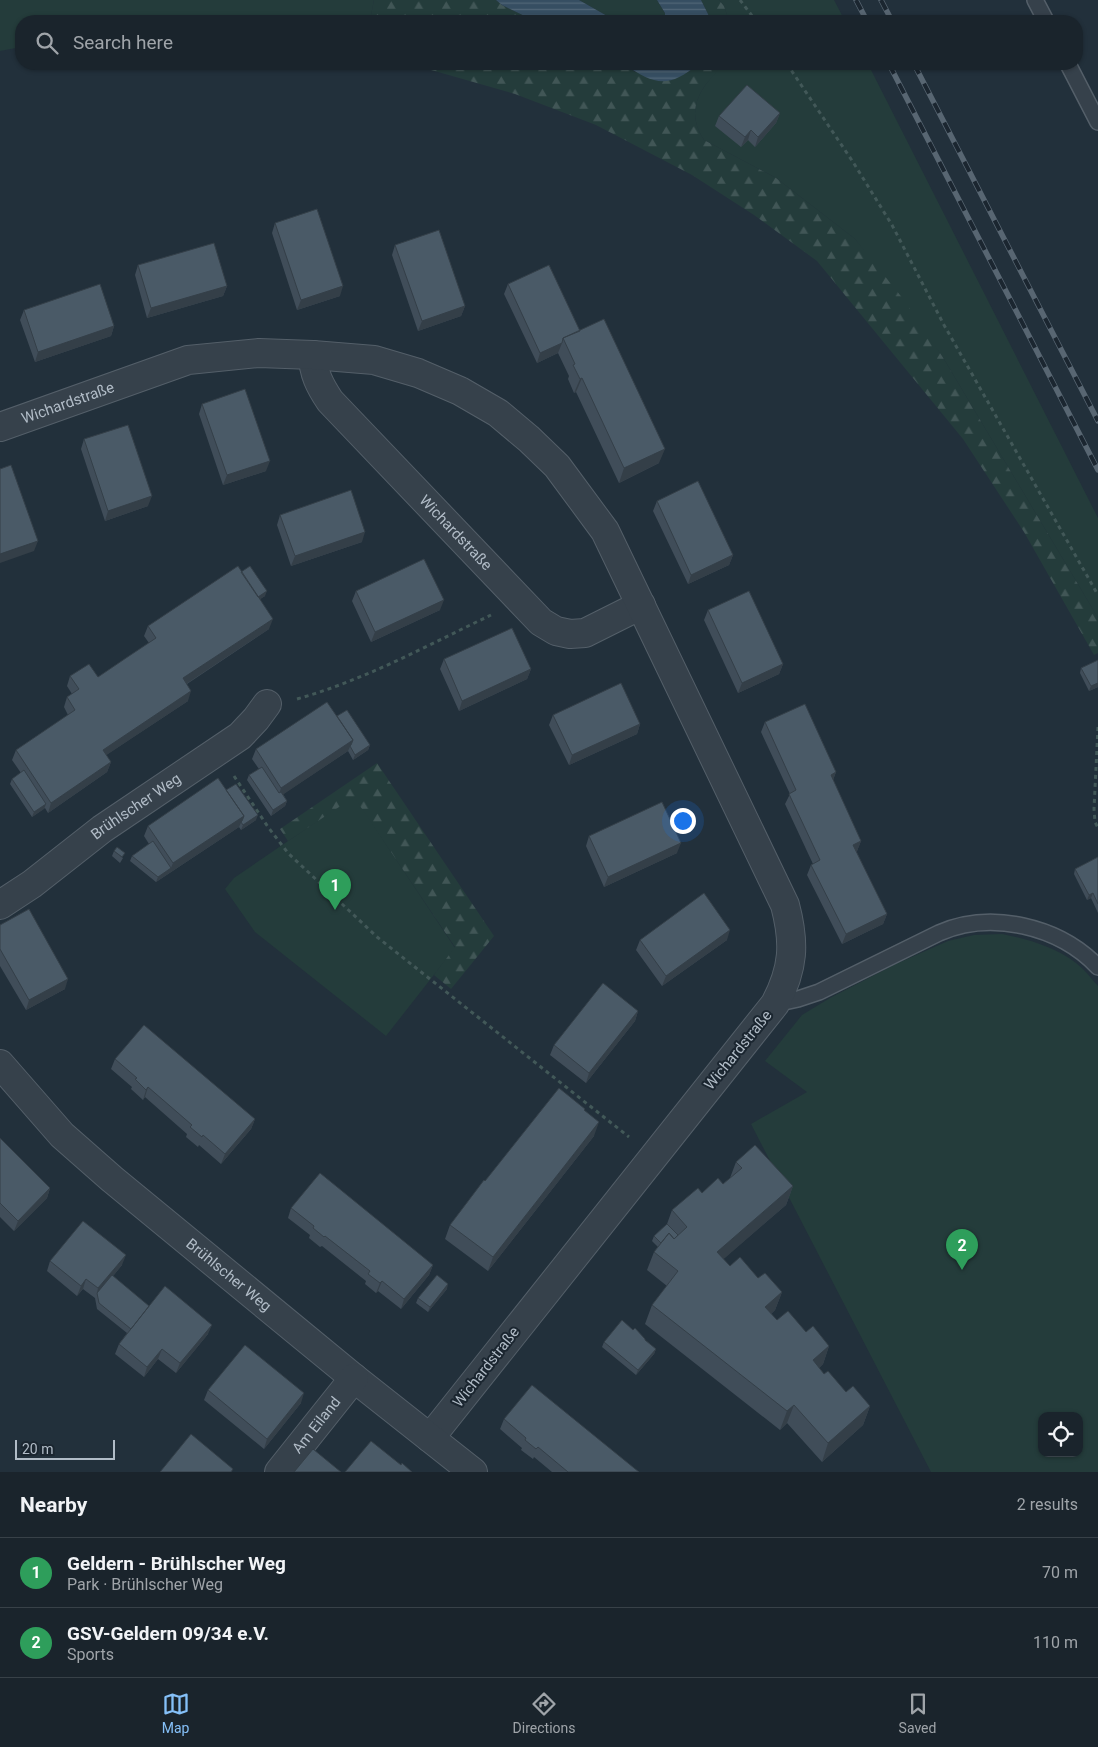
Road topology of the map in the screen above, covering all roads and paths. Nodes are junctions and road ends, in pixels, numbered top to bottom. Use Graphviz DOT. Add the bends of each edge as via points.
graph roads {
  1 [pos="740,0"];
  2 [pos="1035,0"];
  3 [pos="751,15"];
  4 [pos="1043,15"];
  5 [pos="791,70"];
  6 [pos="1071,70"];
  7 [pos="1098,122"];
  8 [pos="313,355"];
  9 [pos="0,427"];
  10 [pos="1098,595"];
  11 [pos="521,601"];
  12 [pos="641,606"];
  13 [pos="267,704"];
  14 [pos="1098,727"];
  15 [pos="218,752"];
  16 [pos="1098,828"];
  17 [pos="0,905"];
  18 [pos="1098,967"];
  19 [pos="775,1004"];
  20 [pos="0,1064"];
  21 [pos="653,1156"];
  22 [pos="354,1378"];
  23 [pos="430,1438"];
  24 [pos="279,1472"];
  25 [pos="473,1472"];
  1 -- 3 [label="path"];
  2 -- 4 [label="lane"];
  5 -- 10 [label="path" via="892,225 944,325"];
  6 -- 7 [label="lane"];
  8 -- 9 [label="street, Wichardstraße" via="259,353 188,360"];
  8 -- 11 [label="street, Wichardstraße" via="313,369 330,401"];
  8 -- 12 [label="street, Wichardstraße" via="374,360 411,371 460,391 498,413 557,466 586,504 605,531"];
  11 -- 12 [label="street, Wichardstraße" via="542,622 556,631 570,634 585,634"];
  11 -- 13 [label="path" via="328,689"];
  12 -- 19 [label="street, Wichardstraße" via="785,905 792,946 784,987"];
  13 -- 15 [label="street, Brühlscher Weg" via="240,736"];
  14 -- 16 [label="path" via="1094,809"];
  15 -- 17 [label="street, Brühlscher Weg" via="102,829"];
  15 -- 21 [label="path" via="288,853 377,937"];
  18 -- 19 [label="lane" via="1063,939 1043,932 993,922 969,923 952,927 819,992"];
  19 -- 21 [label="street, Wichardstraße"];
  20 -- 22 [label="street, Brühlscher Weg" via="62,1135"];
  21 -- 23 [label="street, Wichardstraße"];
  22 -- 23 [label="street, Brühlscher Weg"];
  22 -- 24 [label="street, Am Eiland"];
  23 -- 25 [label="street, Brühlscher Weg"];
}
